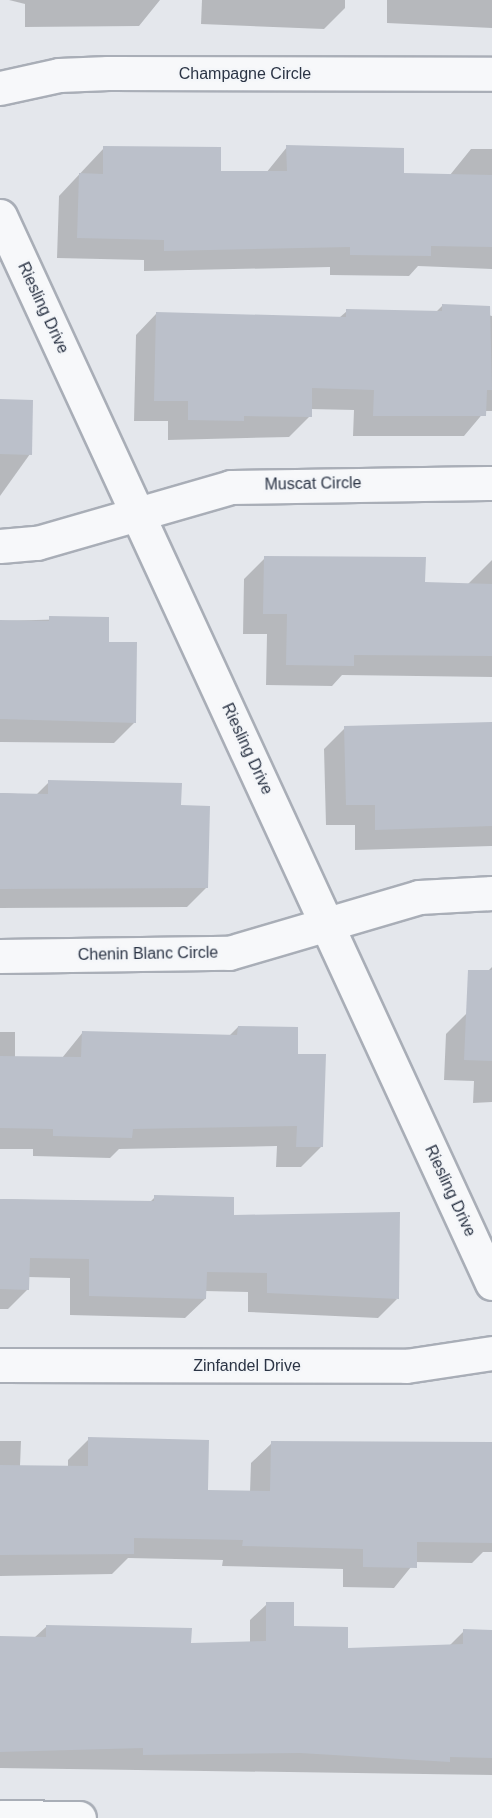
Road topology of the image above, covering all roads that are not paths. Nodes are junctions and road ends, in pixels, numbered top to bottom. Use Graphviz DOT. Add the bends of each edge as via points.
graph roads {
  1 [pos="492,74"];
  2 [pos="0,88"];
  3 [pos="0,216"];
  4 [pos="492,483"];
  5 [pos="139,514"];
  6 [pos="0,546"];
  7 [pos="492,893"];
  8 [pos="328,924"];
  9 [pos="0,956"];
  10 [pos="492,1283"];
  11 [pos="492,1353"];
  12 [pos="0,1365"];
  13 [pos="0,1817"];
  14 [pos="79,1818"];
  1 -- 2 [label="street, Champagne Circle" via="108,73 59,75"];
  3 -- 5 [label="street, Riesling Drive"];
  4 -- 5 [label="street, Muscat Circle" via="274,483 231,487"];
  5 -- 6 [label="street" via="37,543"];
  5 -- 8 [label="street, Riesling Drive"];
  7 -- 8 [label="street" via="419,897"];
  8 -- 9 [label="street, Chenin Blanc Circle" via="229,953"];
  8 -- 10 [label="street, Riesling Drive"];
  11 -- 12 [label="street, Zinfandel Drive" via="406,1366"];
  13 -- 14 [label="street"];
}
